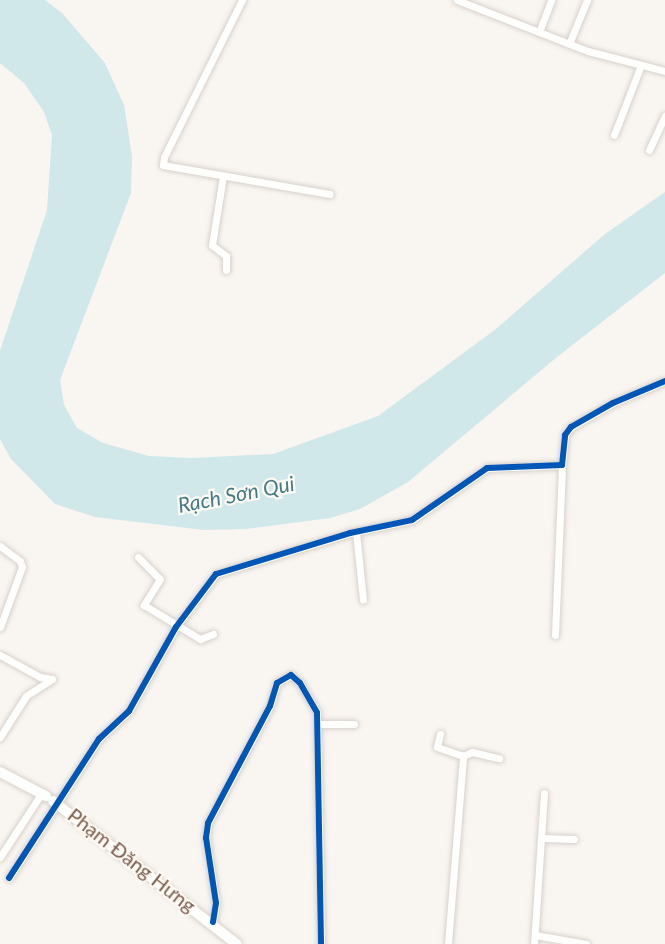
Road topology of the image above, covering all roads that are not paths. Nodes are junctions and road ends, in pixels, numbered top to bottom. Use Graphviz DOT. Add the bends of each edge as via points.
graph roads {
  1 [pos="242,0"];
  2 [pos="457,0"];
  3 [pos="551,0"];
  4 [pos="586,0"];
  5 [pos="539,32"];
  6 [pos="569,44"];
  7 [pos="641,65"];
  8 [pos="665,71"];
  9 [pos="665,116"];
  10 [pos="614,135"];
  11 [pos="649,150"];
  12 [pos="224,176"];
  13 [pos="329,195"];
  14 [pos="226,270"];
  15 [pos="665,381"];
  16 [pos="562,465"];
  17 [pos="356,532"];
  18 [pos="0,546"];
  19 [pos="138,557"];
  20 [pos="363,600"];
  21 [pos="172,624"];
  22 [pos="0,627"];
  23 [pos="213,634"];
  24 [pos="555,634"];
  25 [pos="0,656"];
  26 [pos="318,724"];
  27 [pos="354,724"];
  28 [pos="440,734"];
  29 [pos="0,737"];
  30 [pos="463,756"];
  31 [pos="499,758"];
  32 [pos="0,772"];
  33 [pos="544,793"];
  34 [pos="49,799"];
  35 [pos="542,837"];
  36 [pos="574,839"];
  37 [pos="0,857"];
  38 [pos="9,878"];
  39 [pos="213,922"];
  40 [pos="535,935"];
  41 [pos="237,944"];
  42 [pos="321,944"];
  43 [pos="448,944"];
  44 [pos="534,944"];
  45 [pos="586,944"];
  1 -- 12 [label="street" via="163,161 170,169"];
  2 -- 5 [label="street"];
  3 -- 5 [label="street"];
  4 -- 6 [label="street"];
  5 -- 6 [label="street"];
  6 -- 7 [label="street"];
  7 -- 8 [label="street"];
  7 -- 10 [label="street"];
  9 -- 11 [label="street"];
  12 -- 13 [label="street"];
  12 -- 14 [label="street" via="212,245 226,256"];
  15 -- 16 [label="street" via="571,426 565,435"];
  16 -- 17 [label="street" via="481,470 412,520"];
  16 -- 24 [label="street"];
  17 -- 20 [label="street"];
  17 -- 21 [label="street" via="221,571"];
  18 -- 22 [label="street" via="22,567"];
  19 -- 21 [label="street" via="160,579 144,605"];
  21 -- 23 [label="street" via="200,639"];
  21 -- 34 [label="street" via="129,711 99,739"];
  25 -- 29 [label="street" via="40,677 52,679 26,696"];
  26 -- 27 [label="street"];
  26 -- 39 [label="street" via="315,707 296,678 281,678 206,832 216,903"];
  26 -- 42 [label="street"];
  28 -- 30 [label="street" via="437,747"];
  30 -- 31 [label="street" via="472,752"];
  30 -- 43 [label="street"];
  32 -- 34 [label="street, Phạm Đăng Hưng"];
  33 -- 35 [label="street"];
  34 -- 37 [label="street"];
  34 -- 38 [label="street"];
  34 -- 39 [label="street, Phạm Đăng Hưng"];
  35 -- 36 [label="street"];
  35 -- 40 [label="street"];
  39 -- 41 [label="street, Phạm Đăng Hưng"];
  40 -- 44 [label="street"];
  40 -- 45 [label="street"];
}
